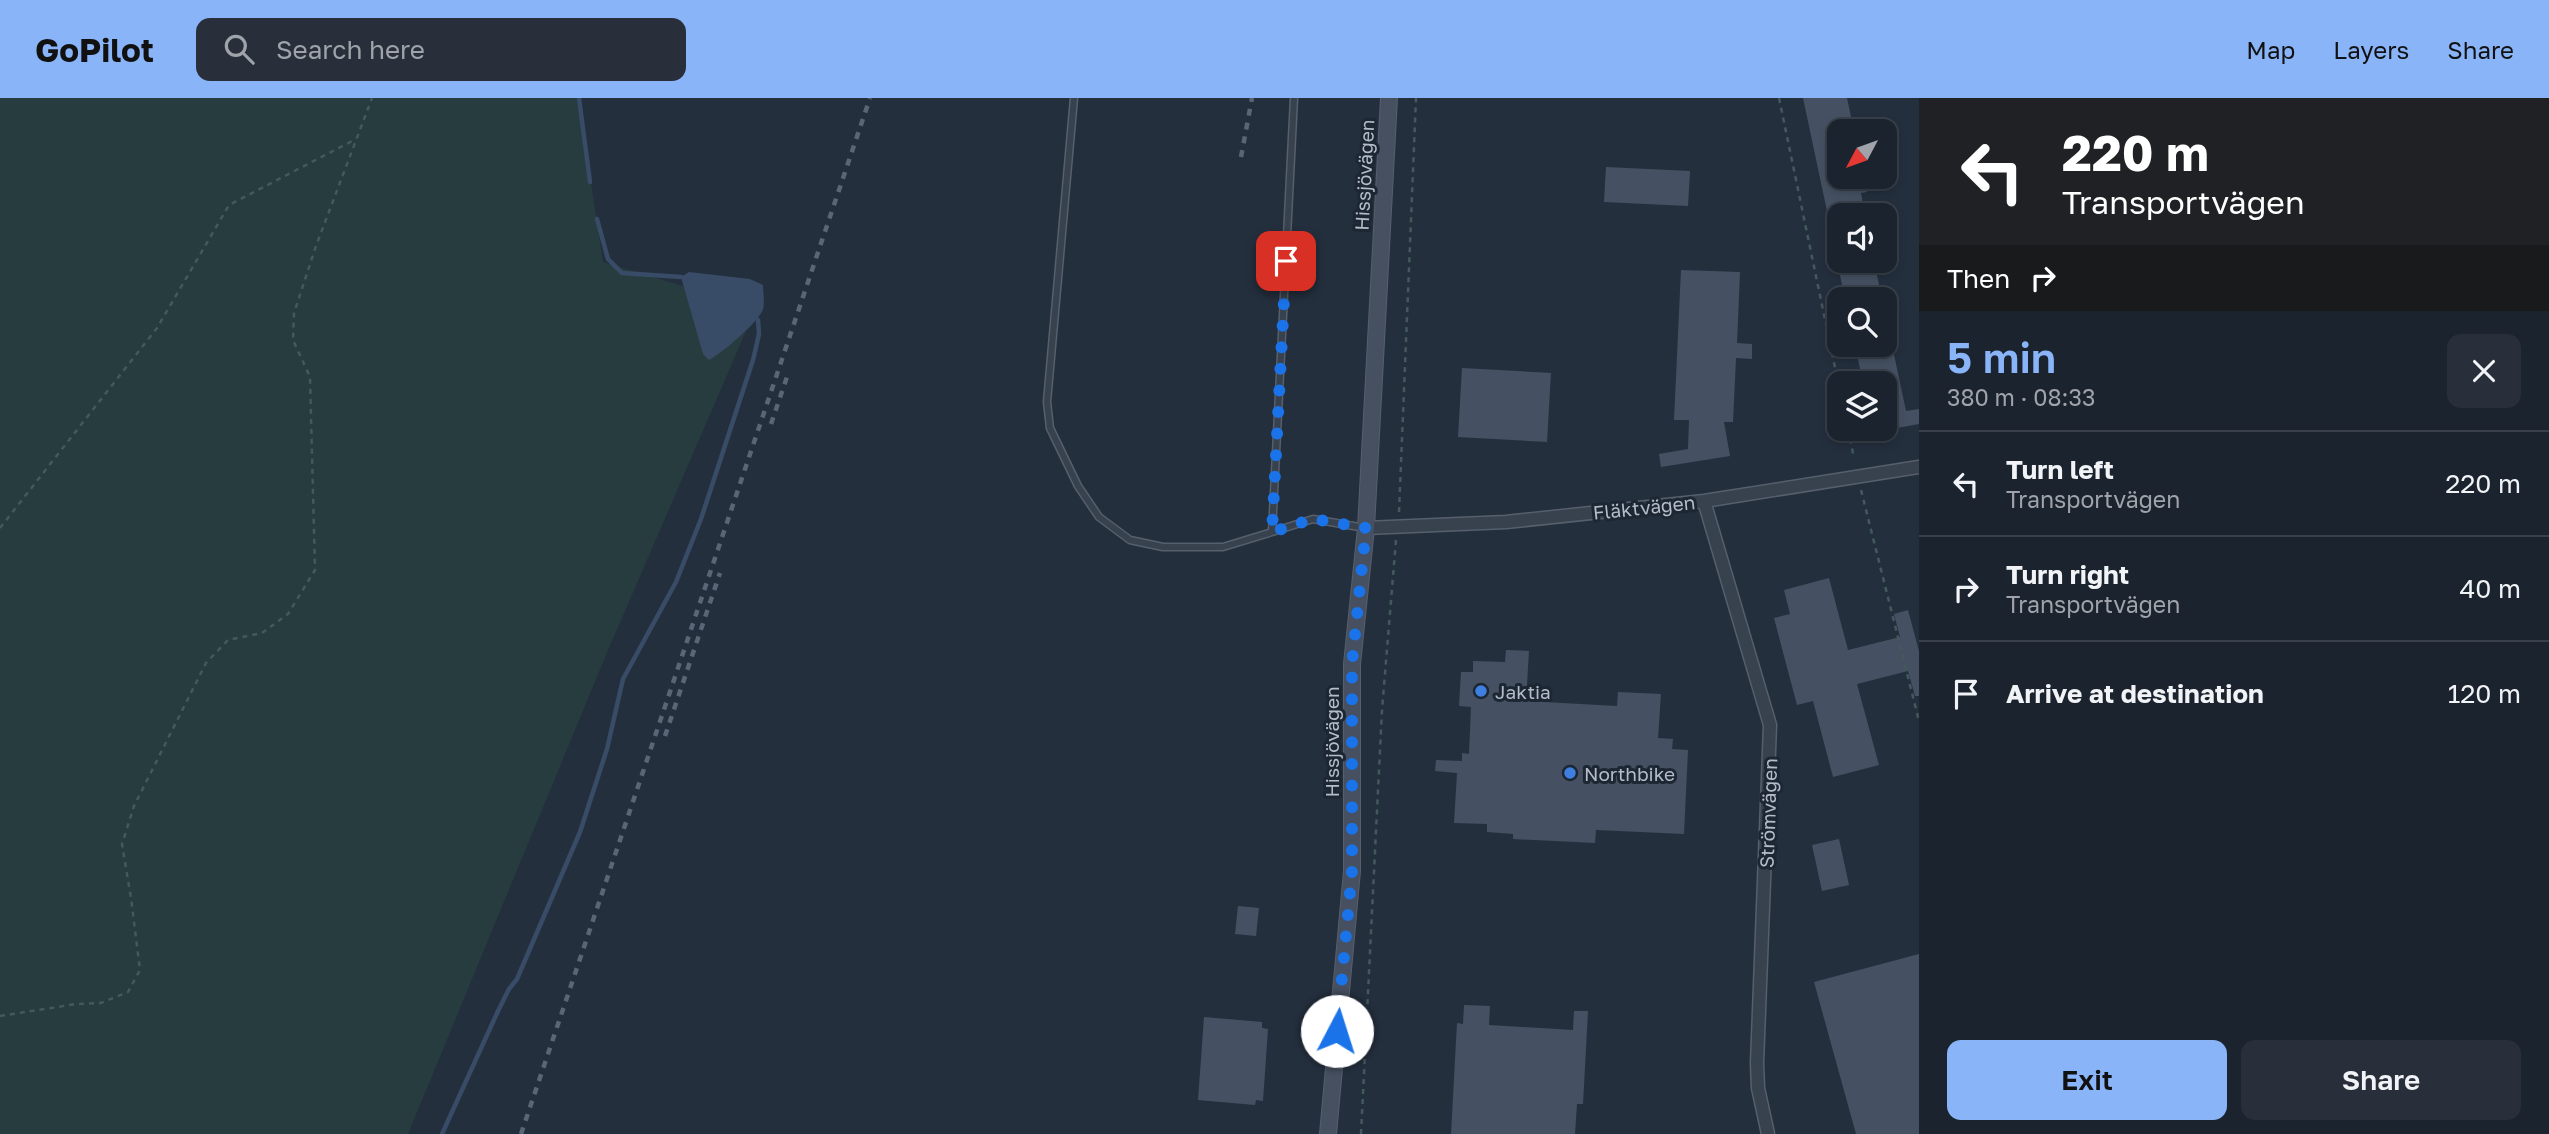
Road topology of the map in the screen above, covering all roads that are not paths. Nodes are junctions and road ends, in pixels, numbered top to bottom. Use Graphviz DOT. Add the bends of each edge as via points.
graph roads {
  1 [pos="1074,98"];
  2 [pos="1294,98"];
  3 [pos="1389,98"];
  4 [pos="1919,467"];
  5 [pos="1704,501"];
  6 [pos="1366,528"];
  7 [pos="1272,532"];
  8 [pos="1328,1134"];
  9 [pos="1768,1134"];
  1 -- 7 [label="lane" via="1047,402 1050,428 1062,458 1099,517 1130,540 1163,547 1223,547"];
  2 -- 7 [label="lane"];
  3 -- 6 [label="main road, Hissjövägen"];
  4 -- 5 [label="street, Fläktvägen"];
  5 -- 6 [label="street, Fläktvägen" via="1506,522"];
  5 -- 9 [label="street, Strömvägen" via="1771,735 1757,1063"];
  6 -- 7 [label="lane" via="1313,519"];
  6 -- 8 [label="main road, Hissjövägen" via="1352,664 1352,871"];
}
